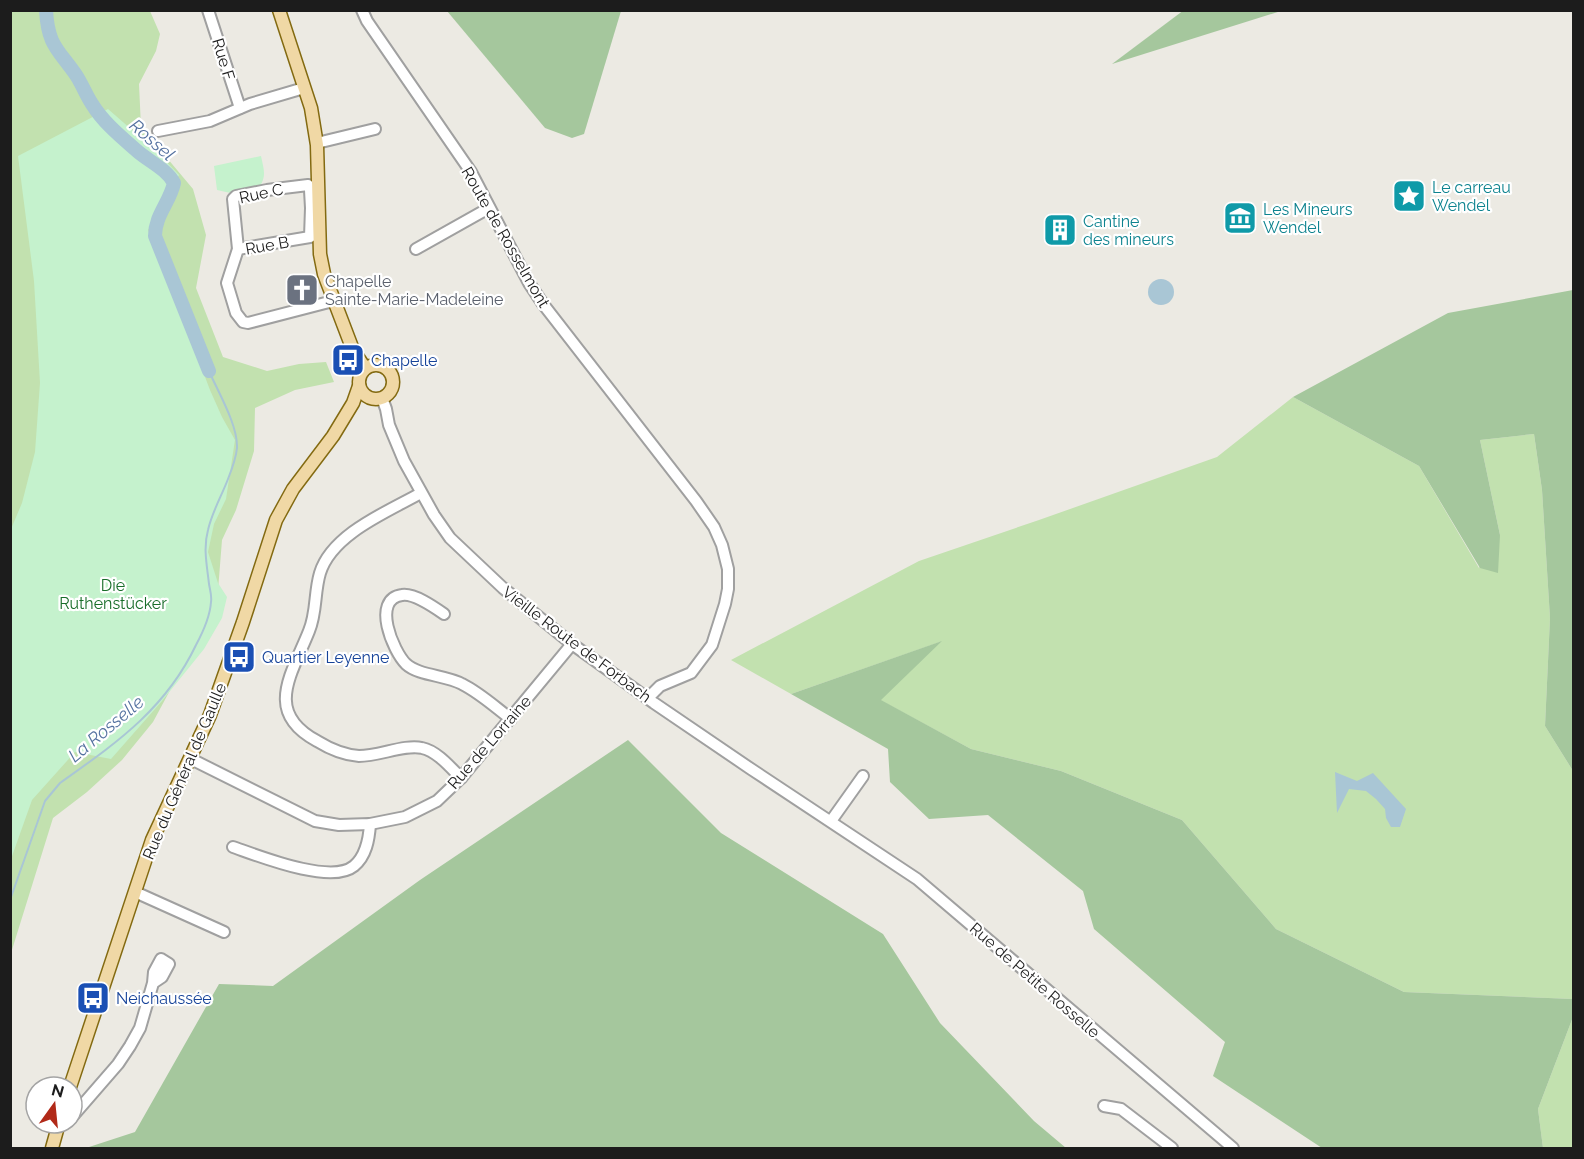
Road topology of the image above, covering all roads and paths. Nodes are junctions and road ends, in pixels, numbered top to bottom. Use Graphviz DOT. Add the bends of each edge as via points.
graph roads {
  1 [pos="208,10"];
  2 [pos="279,10"];
  3 [pos="362,10"];
  4 [pos="304,88"];
  5 [pos="240,108"];
  6 [pos="375,129"];
  7 [pos="158,131"];
  8 [pos="317,143"];
  9 [pos="315,208"];
  10 [pos="489,208"];
  11 [pos="238,249"];
  12 [pos="416,249"];
  13 [pos="333,301"];
  14 [pos="365,368"];
  15 [pos="359,386"];
  16 [pos="368,397"];
  17 [pos="382,398"];
  18 [pos="353,403"];
  19 [pos="421,493"];
  20 [pos="444,614"];
  21 [pos="572,644"];
  22 [pos="648,698"];
  23 [pos="511,719"];
  24 [pos="691,728"];
  25 [pos="190,759"];
  26 [pos="863,776"];
  27 [pos="461,778"];
  28 [pos="831,821"];
  29 [pos="370,824"];
  30 [pos="233,847"];
  31 [pos="135,892"];
  32 [pos="224,932"];
  33 [pos="153,983"];
  34 [pos="74,1075"];
  35 [pos="84,1103"];
  36 [pos="1104,1106"];
  37 [pos="1172,1149"];
  38 [pos="1233,1149"];
  1 -- 5 [label="street, Rue F"];
  2 -- 4 [label="main road"];
  3 -- 10 [label="street, Route de Rosselmont" via="471,172"];
  4 -- 5 [label="street"];
  4 -- 8 [label="main road"];
  5 -- 7 [label="street" via="210,121"];
  6 -- 8 [label="street"];
  8 -- 9 [label="main road"];
  9 -- 11 [label="street, Rue B" via="310,237"];
  9 -- 11 [label="street, Rue C" via="308,185 236,196 233,199"];
  9 -- 13 [label="main road" via="324,274"];
  10 -- 12 [label="street"];
  10 -- 22 [label="street, Route de Rosselmont" via="543,304 696,501 722,545 728,589 712,645 692,674 660,686"];
  11 -- 13 [label="street, Rue B" via="227,283 236,313 243,322"];
  13 -- 14 [label="main road"];
  14 -- 15 [label="main road"];
  14 -- 17 [label="main road" via="378,365 389,371 393,383"];
  15 -- 16 [label="main road"];
  15 -- 18 [label="main road, Rue du Général de Gaulle"];
  16 -- 17 [label="main road"];
  16 -- 18 [label="main road"];
  17 -- 19 [label="street, Vieille Route de Forbach" via="389,424"];
  18 -- 25 [label="main road, Rue du Général de Gaulle" via="276,520 214,704"];
  19 -- 21 [label="street, Vieille Route de Forbach" via="450,538"];
  19 -- 27 [label="street" via="369,522 336,545 327,558 317,586 315,612 286,688 285,701 292,721 327,747 358,756 422,747"];
  20 -- 23 [label="street" via="413,597 394,597 388,604 386,618 398,654 414,669 474,690"];
  21 -- 22 [label="street, Vieille Route de Forbach"];
  21 -- 23 [label="street, Rue de Lorraine"];
  22 -- 24 [label="street, Vieille Route de Forbach"];
  23 -- 27 [label="street, Rue de Lorraine"];
  24 -- 28 [label="street, Rue de Petite Rosselle"];
  25 -- 29 [label="street, Rue de Lorraine" via="315,820 339,825"];
  25 -- 31 [label="main road, Rue du Général de Gaulle" via="152,840"];
  26 -- 28 [label="street"];
  27 -- 29 [label="street, Rue de Lorraine" via="437,801 405,817"];
  28 -- 38 [label="street, Rue de Petite Rosselle" via="938,896"];
  29 -- 30 [label="street" via="363,855 352,868 333,873 309,871"];
  31 -- 32 [label="street"];
  31 -- 34 [label="main road, Rue du Général de Gaulle"];
  33 -- 35 [label="street" via="140,1028 130,1046"];
  36 -- 37 [label="street" via="1121,1108"];
}
